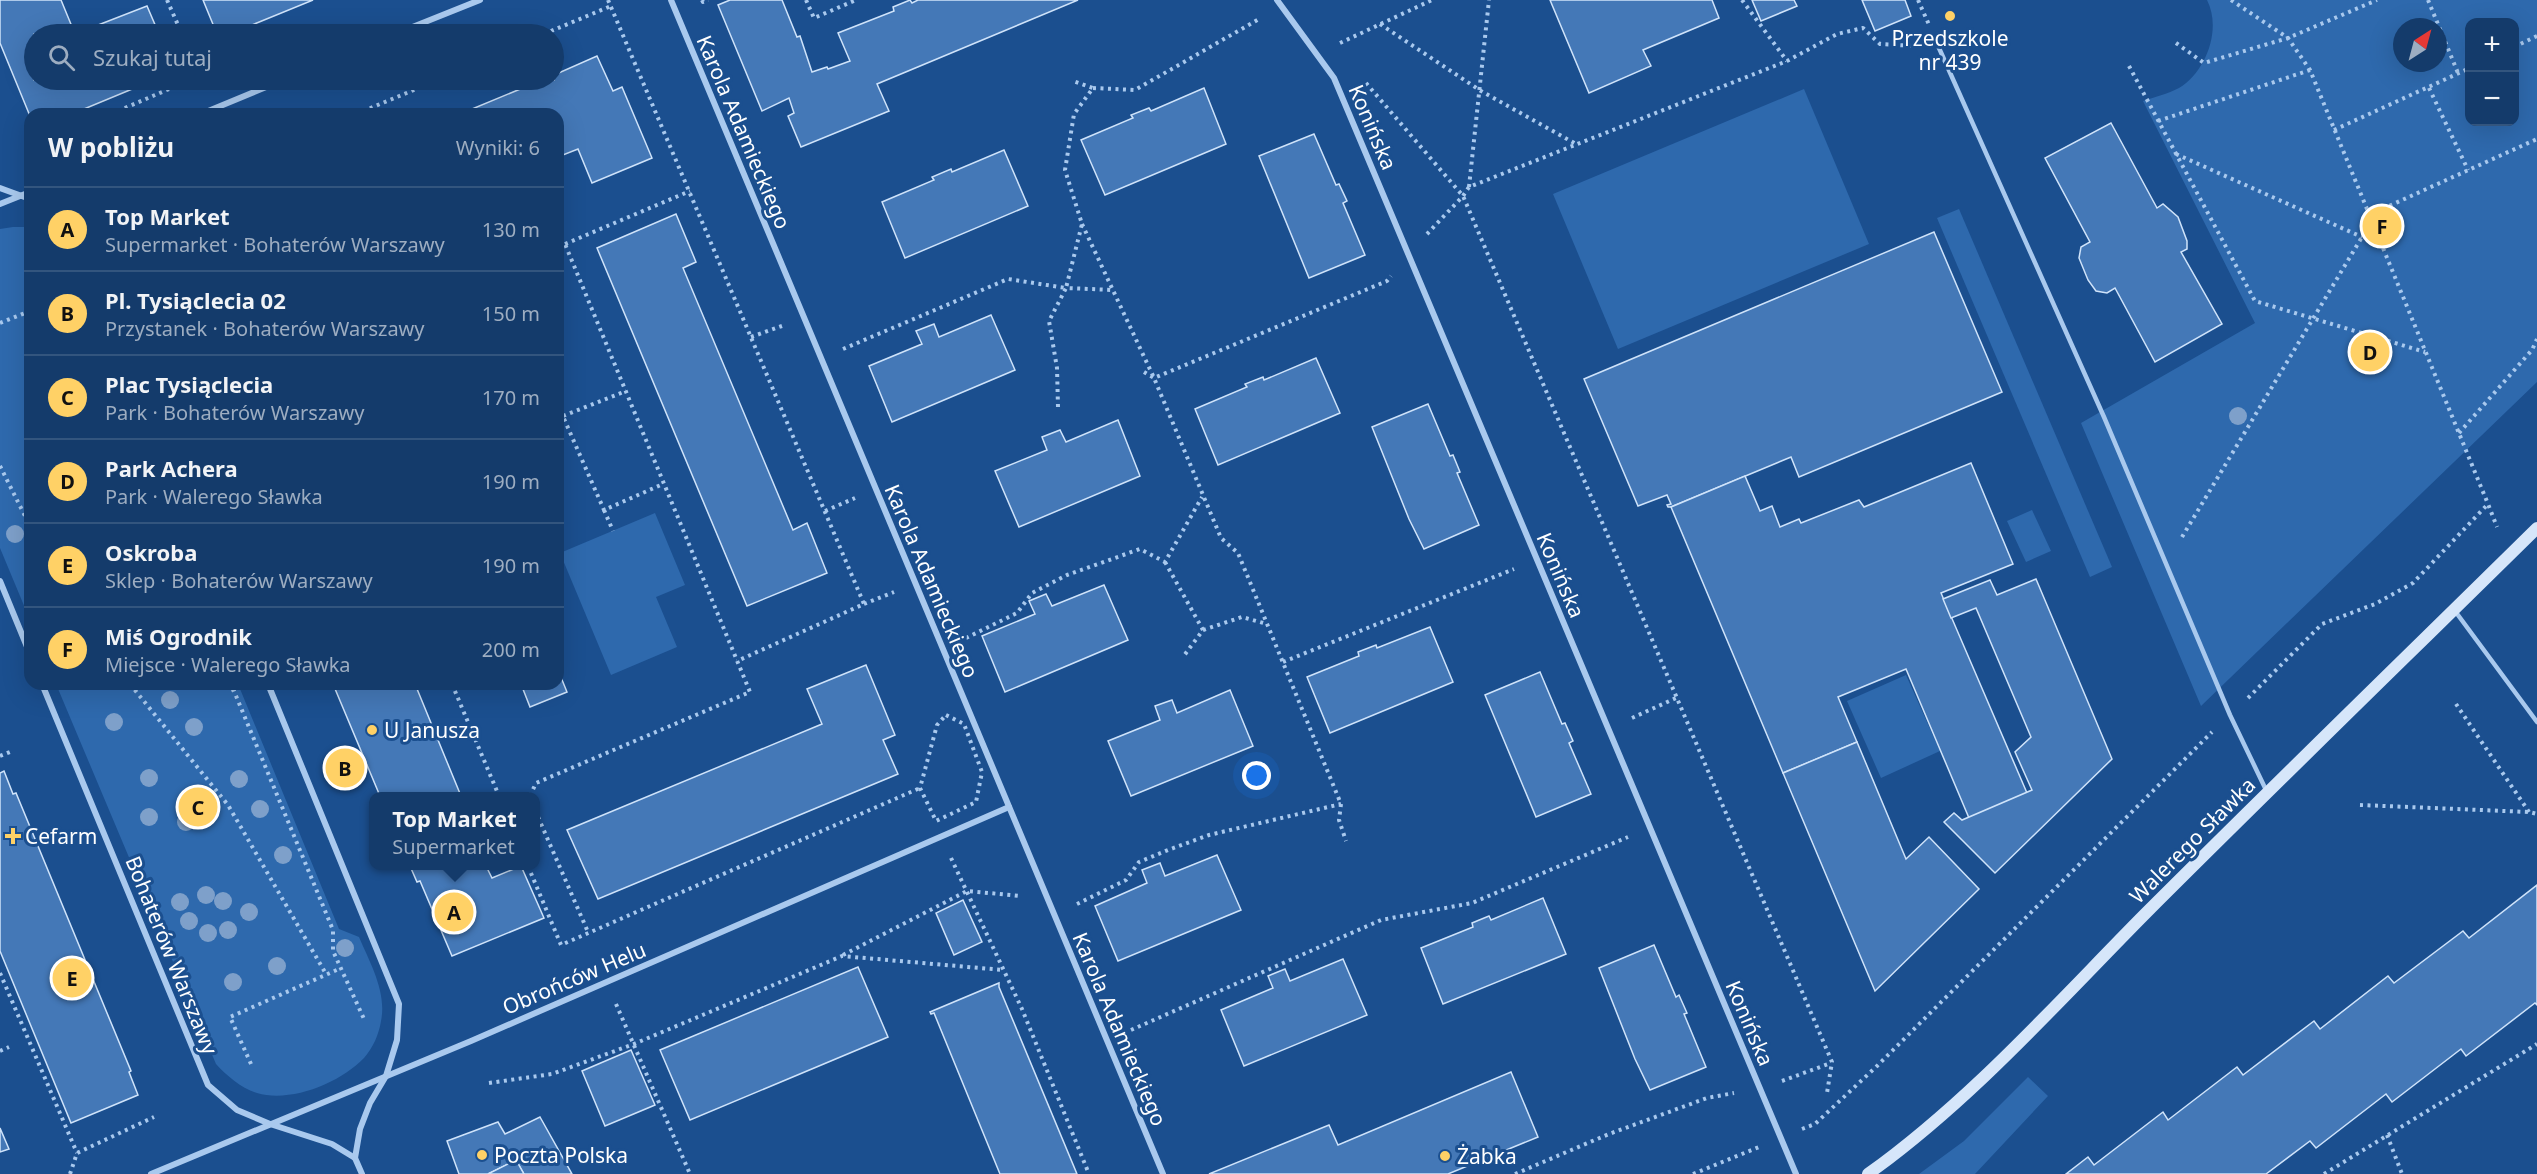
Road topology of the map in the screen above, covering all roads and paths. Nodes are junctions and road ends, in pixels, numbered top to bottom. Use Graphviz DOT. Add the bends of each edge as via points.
graph roads {
  1 [pos="167,0"];
  2 [pos="480,0"];
  3 [pos="608,0"];
  4 [pos="671,0"];
  5 [pos="702,0"];
  6 [pos="708,0"];
  7 [pos="806,0"];
  8 [pos="856,0"];
  9 [pos="1277,0"];
  10 [pos="1432,0"];
  11 [pos="1489,0"];
  12 [pos="1742,0"];
  13 [pos="2231,0"];
  14 [pos="2377,0"];
  15 [pos="2428,0"];
  16 [pos="611,6"];
  17 [pos="1265,15"];
  18 [pos="178,24"];
  19 [pos="420,24"];
  20 [pos="1380,24"];
  21 [pos="564,26"];
  22 [pos="2537,36"];
  23 [pos="2288,38"];
  24 [pos="2176,43"];
  25 [pos="2519,44"];
  26 [pos="1334,46"];
  27 [pos="1939,48"];
  28 [pos="1787,61"];
  29 [pos="2129,66"];
  30 [pos="2310,70"];
  31 [pos="2465,70"];
  32 [pos="2458,73"];
  33 [pos="1360,76"];
  34 [pos="1072,81"];
  35 [pos="1093,88"];
  36 [pos="2429,88"];
  37 [pos="167,90"];
  38 [pos="259,90"];
  39 [pos="414,90"];
  40 [pos="1481,91"];
  41 [pos="125,108"];
  42 [pos="215,108"];
  43 [pos="370,108"];
  44 [pos="2158,121"];
  45 [pos="2334,130"];
  46 [pos="2537,139"];
  47 [pos="1576,144"];
  48 [pos="2176,154"];
  49 [pos="2468,170"];
  50 [pos="1469,187"];
  51 [pos="0,188"];
  52 [pos="690,191"];
  53 [pos="22,195"];
  54 [pos="1464,196"];
  55 [pos="0,204"];
  56 [pos="2369,215"];
  57 [pos="1082,224"];
  58 [pos="2376,231"];
  59 [pos="2362,237"];
  60 [pos="565,244"];
  61 [pos="1408,253"];
  62 [pos="1066,288"];
  63 [pos="1113,290"];
  64 [pos="24,313"];
  65 [pos="2313,318"];
  66 [pos="0,323"];
  67 [pos="785,324"];
  68 [pos="751,337"];
  69 [pos="2537,339"];
  70 [pos="839,351"];
  71 [pos="2425,352"];
  72 [pos="1144,372"];
  73 [pos="1154,378"];
  74 [pos="626,391"];
  75 [pos="1058,407"];
  76 [pos="564,416"];
  77 [pos="564,418"];
  78 [pos="2459,433"];
  79 [pos="0,466"];
  80 [pos="663,484"];
  81 [pos="861,496"];
  82 [pos="1203,496"];
  83 [pos="2488,504"];
  84 [pos="604,510"];
  85 [pos="825,511"];
  86 [pos="24,514"];
  87 [pos="2537,528"];
  88 [pos="613,531"];
  89 [pos="2509,555"];
  90 [pos="1166,562"];
  91 [pos="2166,564"];
  92 [pos="1523,565"];
  93 [pos="0,581"];
  94 [pos="897,591"];
  95 [pos="864,604"];
  96 [pos="2455,611"];
  97 [pos="1267,624"];
  98 [pos="1203,630"];
  99 [pos="965,638"];
  100 [pos="24,639"];
  101 [pos="1183,657"];
  102 [pos="736,661"];
  103 [pos="1283,662"];
  104 [pos="44,690"];
  105 [pos="135,690"];
  106 [pos="233,690"];
  107 [pos="270,690"];
  108 [pos="455,690"];
  109 [pos="1676,698"];
  110 [pos="2456,704"];
  111 [pos="2230,715"];
  112 [pos="2537,722"];
  113 [pos="1608,729"];
  114 [pos="10,752"];
  115 [pos="0,756"];
  116 [pos="920,788"];
  117 [pos="497,792"];
  118 [pos="532,792"];
  119 [pos="2267,793"];
  120 [pos="1341,804"];
  121 [pos="2360,805"];
  122 [pos="1009,807"];
  123 [pos="2529,812"];
  124 [pos="2537,814"];
  125 [pos="936,821"];
  126 [pos="540,822"];
  127 [pos="1634,834"];
  128 [pos="941,837"];
  129 [pos="1346,841"];
  130 [pos="530,870"];
  131 [pos="967,891"];
  132 [pos="1047,898"];
  133 [pos="1074,905"];
  134 [pos="588,932"];
  135 [pos="842,956"];
  136 [pos="339,969"];
  137 [pos="1003,970"];
  138 [pos="0,973"];
  139 [pos="326,974"];
  140 [pos="607,982"];
  141 [pos="364,1019"];
  142 [pos="1125,1033"];
  143 [pos="634,1044"];
  144 [pos="2537,1044"];
  145 [pos="9,1047"];
  146 [pos="0,1051"];
  147 [pos="1832,1062"];
  148 [pos="251,1064"];
  149 [pos="386,1076"];
  150 [pos="489,1083"];
  151 [pos="1760,1089"];
  152 [pos="1827,1093"];
  153 [pos="154,1117"];
  154 [pos="270,1124"];
  155 [pos="1795,1132"];
  156 [pos="2387,1135"];
  157 [pos="1765,1144"];
  158 [pos="77,1153"];
  159 [pos="355,1158"];
  160 [pos="2330,1172"];
  161 [pos="70,1174"];
  162 [pos="151,1174"];
  163 [pos="362,1174"];
  164 [pos="690,1174"];
  165 [pos="1089,1174"];
  166 [pos="1163,1174"];
  167 [pos="1515,1174"];
  168 [pos="1693,1174"];
  169 [pos="1796,1174"];
  170 [pos="1868,1174"];
  171 [pos="2324,1174"];
  172 [pos="2402,1174"];
  1 -- 18 [label="path"];
  2 -- 19 [label="street"];
  3 -- 16 [label="path"];
  4 -- 122 [label="street, Karola Adamieckiego"];
  5 -- 6 [label="path"];
  7 -- 8 [label="path" via="814,18"];
  9 -- 61 [label="street, Konińska" via="1334,78"];
  10 -- 20 [label="path"];
  11 -- 40 [label="path"];
  12 -- 28 [label="path"];
  13 -- 23 [label="path"];
  14 -- 23 [label="path"];
  15 -- 32 [label="path"];
  16 -- 21 [label="path"];
  16 -- 52 [label="path"];
  17 -- 35 [label="path" via="1135,90"];
  20 -- 26 [label="path"];
  20 -- 40 [label="path"];
  22 -- 25 [label="path"];
  23 -- 24 [label="path" via="2204,63"];
  23 -- 30 [label="path"];
  27 -- 28 [label="path" via="1880,44 1863,28 1837,34"];
  27 -- 91 [label="lane"];
  28 -- 47 [label="path"];
  29 -- 44 [label="path"];
  30 -- 44 [label="path"];
  30 -- 45 [label="path"];
  31 -- 32 [label="path"];
  32 -- 36 [label="path"];
  33 -- 54 [label="path"];
  34 -- 35 [label="path"];
  35 -- 57 [label="path" via="1074,114 1065,170"];
  36 -- 45 [label="path"];
  36 -- 49 [label="path"];
  37 -- 41 [label="path"];
  38 -- 42 [label="street"];
  39 -- 43 [label="path"];
  40 -- 47 [label="path"];
  40 -- 50 [label="path"];
  44 -- 48 [label="path"];
  45 -- 56 [label="path"];
  46 -- 49 [label="path"];
  47 -- 50 [label="path"];
  48 -- 59 [label="path"];
  48 -- 65 [label="path" via="2255,301"];
  49 -- 56 [label="path"];
  50 -- 54 [label="path"];
  51 -- 53 [label="street"];
  52 -- 60 [label="path"];
  52 -- 68 [label="path"];
  53 -- 55 [label="street"];
  54 -- 61 [label="path"];
  54 -- 109 [label="path"];
  56 -- 58 [label="path"];
  57 -- 62 [label="path"];
  57 -- 63 [label="path"];
  58 -- 59 [label="path"];
  58 -- 71 [label="path"];
  59 -- 65 [label="path"];
  60 -- 74 [label="path"];
  61 -- 73 [label="path" via="1387,281"];
  61 -- 113 [label="street, Konińska"];
  62 -- 63 [label="path"];
  62 -- 70 [label="path" via="1008,279"];
  62 -- 75 [label="path" via="1049,321 1057,368"];
  63 -- 73 [label="path"];
  64 -- 66 [label="path"];
  65 -- 71 [label="path"];
  65 -- 91 [label="path"];
  67 -- 68 [label="path"];
  68 -- 85 [label="path"];
  69 -- 78 [label="path" via="2532,350"];
  71 -- 78 [label="path"];
  72 -- 73 [label="path"];
  73 -- 82 [label="path"];
  74 -- 76 [label="path"];
  74 -- 80 [label="path"];
  77 -- 84 [label="path"];
  78 -- 83 [label="path"];
  79 -- 86 [label="path"];
  80 -- 84 [label="path"];
  80 -- 102 [label="path"];
  81 -- 85 [label="path"];
  82 -- 90 [label="path"];
  82 -- 97 [label="path" via="1221,538 1239,553"];
  83 -- 89 [label="path"];
  83 -- 111 [label="path" via="2413,583 2375,604 2322,624"];
  84 -- 88 [label="path"];
  85 -- 95 [label="path"];
  87 -- 89 [label="street, Walerego Sławka"];
  89 -- 96 [label="street, Walerego Sławka"];
  90 -- 98 [label="path"];
  90 -- 99 [label="path" via="1140,549 1067,575 1032,593 1017,613"];
  91 -- 111 [label="lane"];
  92 -- 103 [label="path"];
  93 -- 100 [label="street"];
  94 -- 95 [label="path"];
  95 -- 102 [label="path"];
  96 -- 112 [label="lane"];
  96 -- 119 [label="street, Walerego Sławka"];
  97 -- 98 [label="path" via="1242,617"];
  97 -- 103 [label="path"];
  98 -- 101 [label="path"];
  102 -- 118 [label="path" via="750,692 536,783"];
  103 -- 120 [label="path"];
  104 -- 154 [label="street, Bohaterów Warszawy" via="208,1085 237,1110"];
  105 -- 139 [label="path" via="228,805"];
  106 -- 136 [label="path" via="333,930 333,951"];
  107 -- 149 [label="street" via="399,1004 397,1040"];
  108 -- 117 [label="path"];
  109 -- 113 [label="path"];
  109 -- 147 [label="path"];
  110 -- 123 [label="path"];
  111 -- 119 [label="lane"];
  111 -- 155 [label="path" via="1877,1066 1815,1124"];
  113 -- 151 [label="street, Konińska"];
  114 -- 115 [label="path"];
  116 -- 125 [label="path"];
  116 -- 125 [label="path" via="937,725 946,715 964,724 982,771 976,802"];
  116 -- 134 [label="path"];
  119 -- 170 [label="street, Walerego Sławka" via="2001,1058 1937,1119"];
  120 -- 129 [label="path" via="1339,820"];
  120 -- 133 [label="path" via="1209,835 1168,850 1139,862 1126,880"];
  121 -- 123 [label="path"];
  122 -- 128 [label="street, Obrońców Helu"];
  122 -- 132 [label="street, Karola Adamieckiego"];
  123 -- 124 [label="path"];
  125 -- 128 [label="path"];
  126 -- 134 [label="path"];
  127 -- 142 [label="path" via="1472,903 1381,920"];
  128 -- 131 [label="path"];
  128 -- 140 [label="street, Obrońców Helu"];
  130 -- 134 [label="path" via="561,945"];
  131 -- 132 [label="path"];
  131 -- 135 [label="path"];
  131 -- 137 [label="path"];
  132 -- 166 [label="street, Karola Adamieckiego"];
  135 -- 137 [label="path"];
  135 -- 143 [label="path"];
  136 -- 139 [label="path"];
  136 -- 141 [label="path"];
  137 -- 165 [label="path"];
  138 -- 158 [label="path"];
  139 -- 148 [label="path" via="230,1017"];
  140 -- 143 [label="path"];
  140 -- 149 [label="street, Obrońców Helu"];
  143 -- 150 [label="path" via="552,1074"];
  143 -- 164 [label="path"];
  144 -- 156 [label="path"];
  145 -- 146 [label="path"];
  147 -- 151 [label="path"];
  147 -- 152 [label="path"];
  149 -- 154 [label="street, Obrońców Helu"];
  149 -- 159 [label="street" via="366,1112"];
  151 -- 167 [label="path" via="1707,1098"];
  151 -- 169 [label="street, Konińska"];
  153 -- 158 [label="path"];
  154 -- 159 [label="street, Bohaterów Warszawy" via="332,1144"];
  154 -- 162 [label="street, Obrońców Helu"];
  156 -- 160 [label="path"];
  156 -- 172 [label="path"];
  157 -- 168 [label="path"];
  158 -- 161 [label="path"];
  159 -- 163 [label="street"];
  160 -- 171 [label="path"];
}
